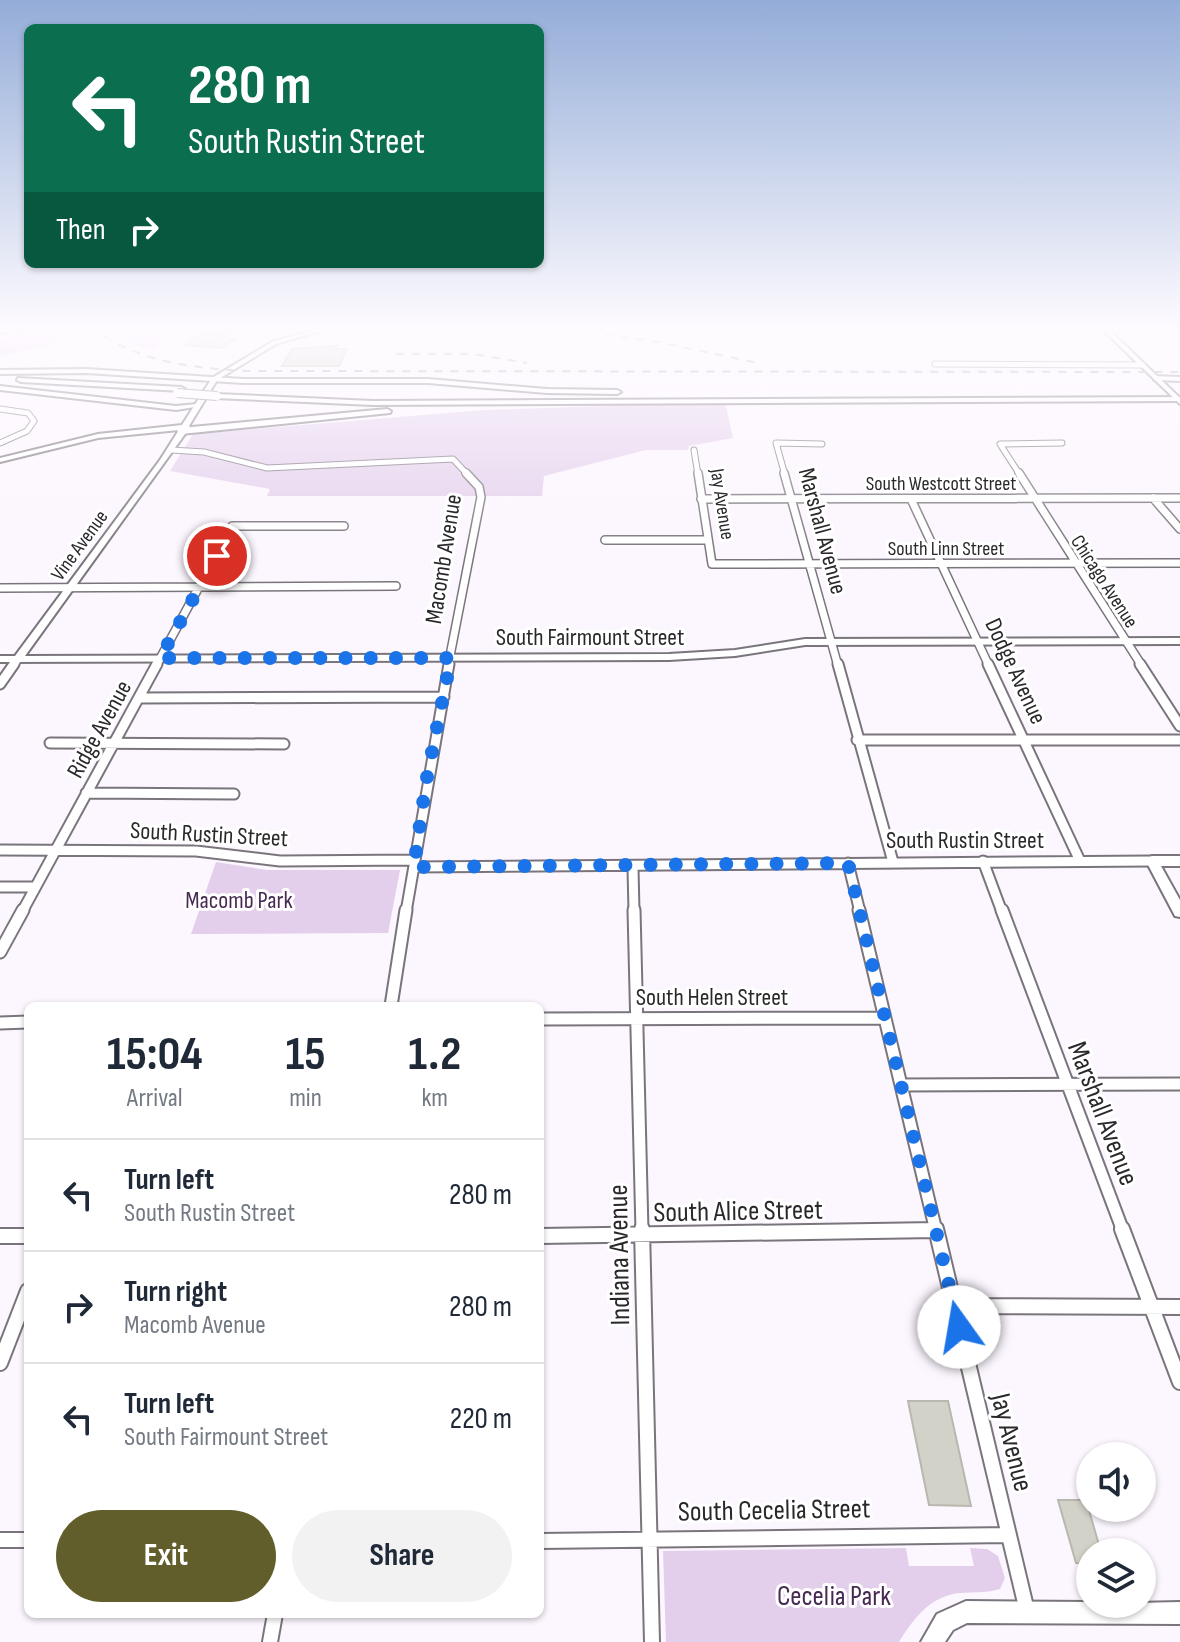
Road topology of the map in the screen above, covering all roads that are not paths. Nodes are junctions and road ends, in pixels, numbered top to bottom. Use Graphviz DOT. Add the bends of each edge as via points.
graph roads {
  1 [pos="165,404"];
  2 [pos="195,404"];
  3 [pos="489,404"];
  4 [pos="192,407"];
  5 [pos="0,409"];
  6 [pos="182,428"];
  7 [pos="0,443"];
  8 [pos="1062,443"];
  9 [pos="822,444"];
  10 [pos="989,444"];
  11 [pos="1000,444"];
  12 [pos="171,450"];
  13 [pos="694,450"];
  14 [pos="0,460"];
  15 [pos="1153,498"];
  16 [pos="1180,498"];
  17 [pos="701,499"];
  18 [pos="791,499"];
  19 [pos="911,499"];
  20 [pos="1034,499"];
  21 [pos="344,526"];
  22 [pos="1180,529"];
  23 [pos="605,540"];
  24 [pos="708,540"];
  25 [pos="1180,563"];
  26 [pos="712,564"];
  27 [pos="809,564"];
  28 [pos="942,564"];
  29 [pos="1075,564"];
  30 [pos="396,586"];
  31 [pos="70,587"];
  32 [pos="200,587"];
  33 [pos="0,588"];
  34 [pos="1124,641"];
  35 [pos="1180,641"];
  36 [pos="832,642"];
  37 [pos="978,642"];
  38 [pos="160,658"];
  39 [pos="451,658"];
  40 [pos="0,659"];
  41 [pos="18,659"];
  42 [pos="0,684"];
  43 [pos="444,697"];
  44 [pos="140,698"];
  45 [pos="1180,726"];
  46 [pos="1023,739"];
  47 [pos="857,740"];
  48 [pos="1180,740"];
  49 [pos="50,743"];
  50 [pos="115,744"];
  51 [pos="284,744"];
  52 [pos="86,793"];
  53 [pos="234,794"];
  54 [pos="0,850"];
  55 [pos="55,850"];
  56 [pos="983,861"];
  57 [pos="1080,861"];
  58 [pos="1152,861"];
  59 [pos="1180,861"];
  60 [pos="893,862"];
  61 [pos="848,863"];
  62 [pos="414,864"];
  63 [pos="633,868"];
  64 [pos="0,887"];
  65 [pos="35,887"];
  66 [pos="1180,912"];
  67 [pos="0,952"];
  68 [pos="392,1002"];
  69 [pos="884,1018"];
  70 [pos="544,1019"];
  71 [pos="636,1019"];
  72 [pos="24,1022"];
  73 [pos="0,1023"];
  74 [pos="1066,1083"];
  75 [pos="1180,1084"];
  76 [pos="901,1085"];
  77 [pos="936,1230"];
  78 [pos="0,1236"];
  79 [pos="24,1236"];
  80 [pos="544,1236"];
  81 [pos="642,1236"];
  82 [pos="24,1301"];
  83 [pos="954,1306"];
  84 [pos="1152,1307"];
  85 [pos="1180,1307"];
  86 [pos="0,1363"];
  87 [pos="1180,1382"];
  88 [pos="1009,1535"];
  89 [pos="650,1538"];
  90 [pos="0,1540"];
  91 [pos="24,1540"];
  92 [pos="544,1541"];
  93 [pos="1027,1612"];
  94 [pos="1180,1613"];
  95 [pos="274,1618"];
  96 [pos="270,1642"];
  97 [pos="652,1642"];
  98 [pos="932,1642"];
  1 -- 4 [label="main road"];
  2 -- 4 [label="street, Vine Avenue"];
  3 -- 6 [label="main road"];
  4 -- 6 [label="street, Vine Avenue"];
  5 -- 7 [label="street" via="28,413 34,421 27,431"];
  6 -- 12 [label="street, Vine Avenue"];
  6 -- 14 [label="street" via="122,432"];
  8 -- 11 [label="street"];
  9 -- 18 [label="street, Marshall Avenue" via="776,443"];
  10 -- 11 [label="street"];
  11 -- 20 [label="street, Chicago Avenue"];
  12 -- 31 [label="street, Vine Avenue"];
  12 -- 39 [label="street, Macomb Avenue" via="204,452 267,468 453,459 479,487 481,497"];
  13 -- 17 [label="street, Jay Avenue"];
  15 -- 16 [label="street, South Westcott Street"];
  15 -- 20 [label="street, South Westcott Street"];
  15 -- 22 [label="street"];
  17 -- 18 [label="street, South Westcott Street"];
  17 -- 24 [label="street, Jay Avenue"];
  18 -- 19 [label="street, South Westcott Street"];
  18 -- 27 [label="street, Marshall Avenue"];
  19 -- 20 [label="street, South Westcott Street"];
  19 -- 28 [label="street, Dodge Avenue"];
  20 -- 29 [label="street, Chicago Avenue"];
  21 -- 32 [label="street, Ridge Avenue" via="232,526"];
  23 -- 24 [label="street"];
  24 -- 26 [label="street, Jay Avenue"];
  25 -- 29 [label="street, South Linn Street"];
  26 -- 27 [label="street, South Linn Street"];
  27 -- 28 [label="street, South Linn Street"];
  27 -- 36 [label="street, Marshall Avenue"];
  28 -- 29 [label="street, South Linn Street"];
  28 -- 37 [label="street, Dodge Avenue"];
  29 -- 34 [label="street, Chicago Avenue"];
  30 -- 32 [label="street"];
  31 -- 32 [label="street"];
  31 -- 33 [label="street"];
  31 -- 41 [label="street, Vine Avenue"];
  32 -- 38 [label="street, Ridge Avenue"];
  34 -- 35 [label="street, South Fairmount Street"];
  34 -- 37 [label="street, South Fairmount Street"];
  34 -- 45 [label="street, Chicago Avenue"];
  36 -- 37 [label="street, South Fairmount Street"];
  36 -- 39 [label="street, South Fairmount Street" via="703,656"];
  36 -- 47 [label="street, Marshall Avenue"];
  37 -- 46 [label="street, Dodge Avenue"];
  38 -- 39 [label="street, South Fairmount Street"];
  38 -- 41 [label="street, South Fairmount Street"];
  38 -- 44 [label="street, Ridge Avenue"];
  39 -- 43 [label="street, Macomb Avenue"];
  40 -- 41 [label="street, South Fairmount Street"];
  41 -- 42 [label="street, Vine Avenue"];
  43 -- 44 [label="street"];
  43 -- 62 [label="street, Macomb Avenue"];
  44 -- 50 [label="street, Ridge Avenue"];
  46 -- 47 [label="street"];
  46 -- 48 [label="street"];
  46 -- 57 [label="street, Dodge Avenue"];
  47 -- 60 [label="street, Marshall Avenue"];
  49 -- 50 [label="street"];
  50 -- 51 [label="street"];
  50 -- 52 [label="street, Ridge Avenue"];
  52 -- 53 [label="street"];
  52 -- 55 [label="street, Ridge Avenue"];
  54 -- 55 [label="street, South Rustin Street"];
  55 -- 62 [label="street, South Rustin Street" via="196,851 280,861"];
  55 -- 65 [label="street, Ridge Avenue"];
  56 -- 57 [label="street, South Rustin Street"];
  56 -- 60 [label="street, South Rustin Street"];
  56 -- 74 [label="street, Marshall Avenue"];
  57 -- 58 [label="street, South Rustin Street"];
  58 -- 59 [label="street, South Rustin Street"];
  58 -- 66 [label="street"];
  60 -- 61 [label="street, South Rustin Street"];
  61 -- 63 [label="street, South Rustin Street"];
  61 -- 69 [label="street, Jay Avenue"];
  62 -- 63 [label="street, South Rustin Street"];
  62 -- 68 [label="street, Macomb Avenue"];
  63 -- 71 [label="street, Indiana Avenue"];
  64 -- 65 [label="street"];
  65 -- 67 [label="street, Ridge Avenue"];
  69 -- 71 [label="street, South Helen Street"];
  69 -- 76 [label="street, Jay Avenue"];
  70 -- 71 [label="street, South Helen Street"];
  71 -- 81 [label="street, Indiana Avenue"];
  72 -- 73 [label="street"];
  74 -- 75 [label="street"];
  74 -- 76 [label="street"];
  74 -- 84 [label="street, Marshall Avenue"];
  76 -- 77 [label="street, Jay Avenue"];
  77 -- 81 [label="street, South Alice Street"];
  77 -- 83 [label="street, Jay Avenue"];
  78 -- 79 [label="street"];
  80 -- 81 [label="street, South Alice Street"];
  81 -- 89 [label="street, Indiana Avenue"];
  82 -- 86 [label="street"];
  83 -- 84 [label="street"];
  83 -- 88 [label="street, Jay Avenue"];
  84 -- 85 [label="street"];
  84 -- 87 [label="street, Marshall Avenue"];
  88 -- 89 [label="street, South Cecelia Street"];
  88 -- 93 [label="street, Jay Avenue"];
  89 -- 92 [label="street, South Cecelia Street"];
  89 -- 97 [label="street, Indiana Avenue"];
  90 -- 91 [label="street"];
  93 -- 94 [label="street"];
  93 -- 98 [label="street" via="966,1612 945,1622"];
  95 -- 96 [label="street"];
}
